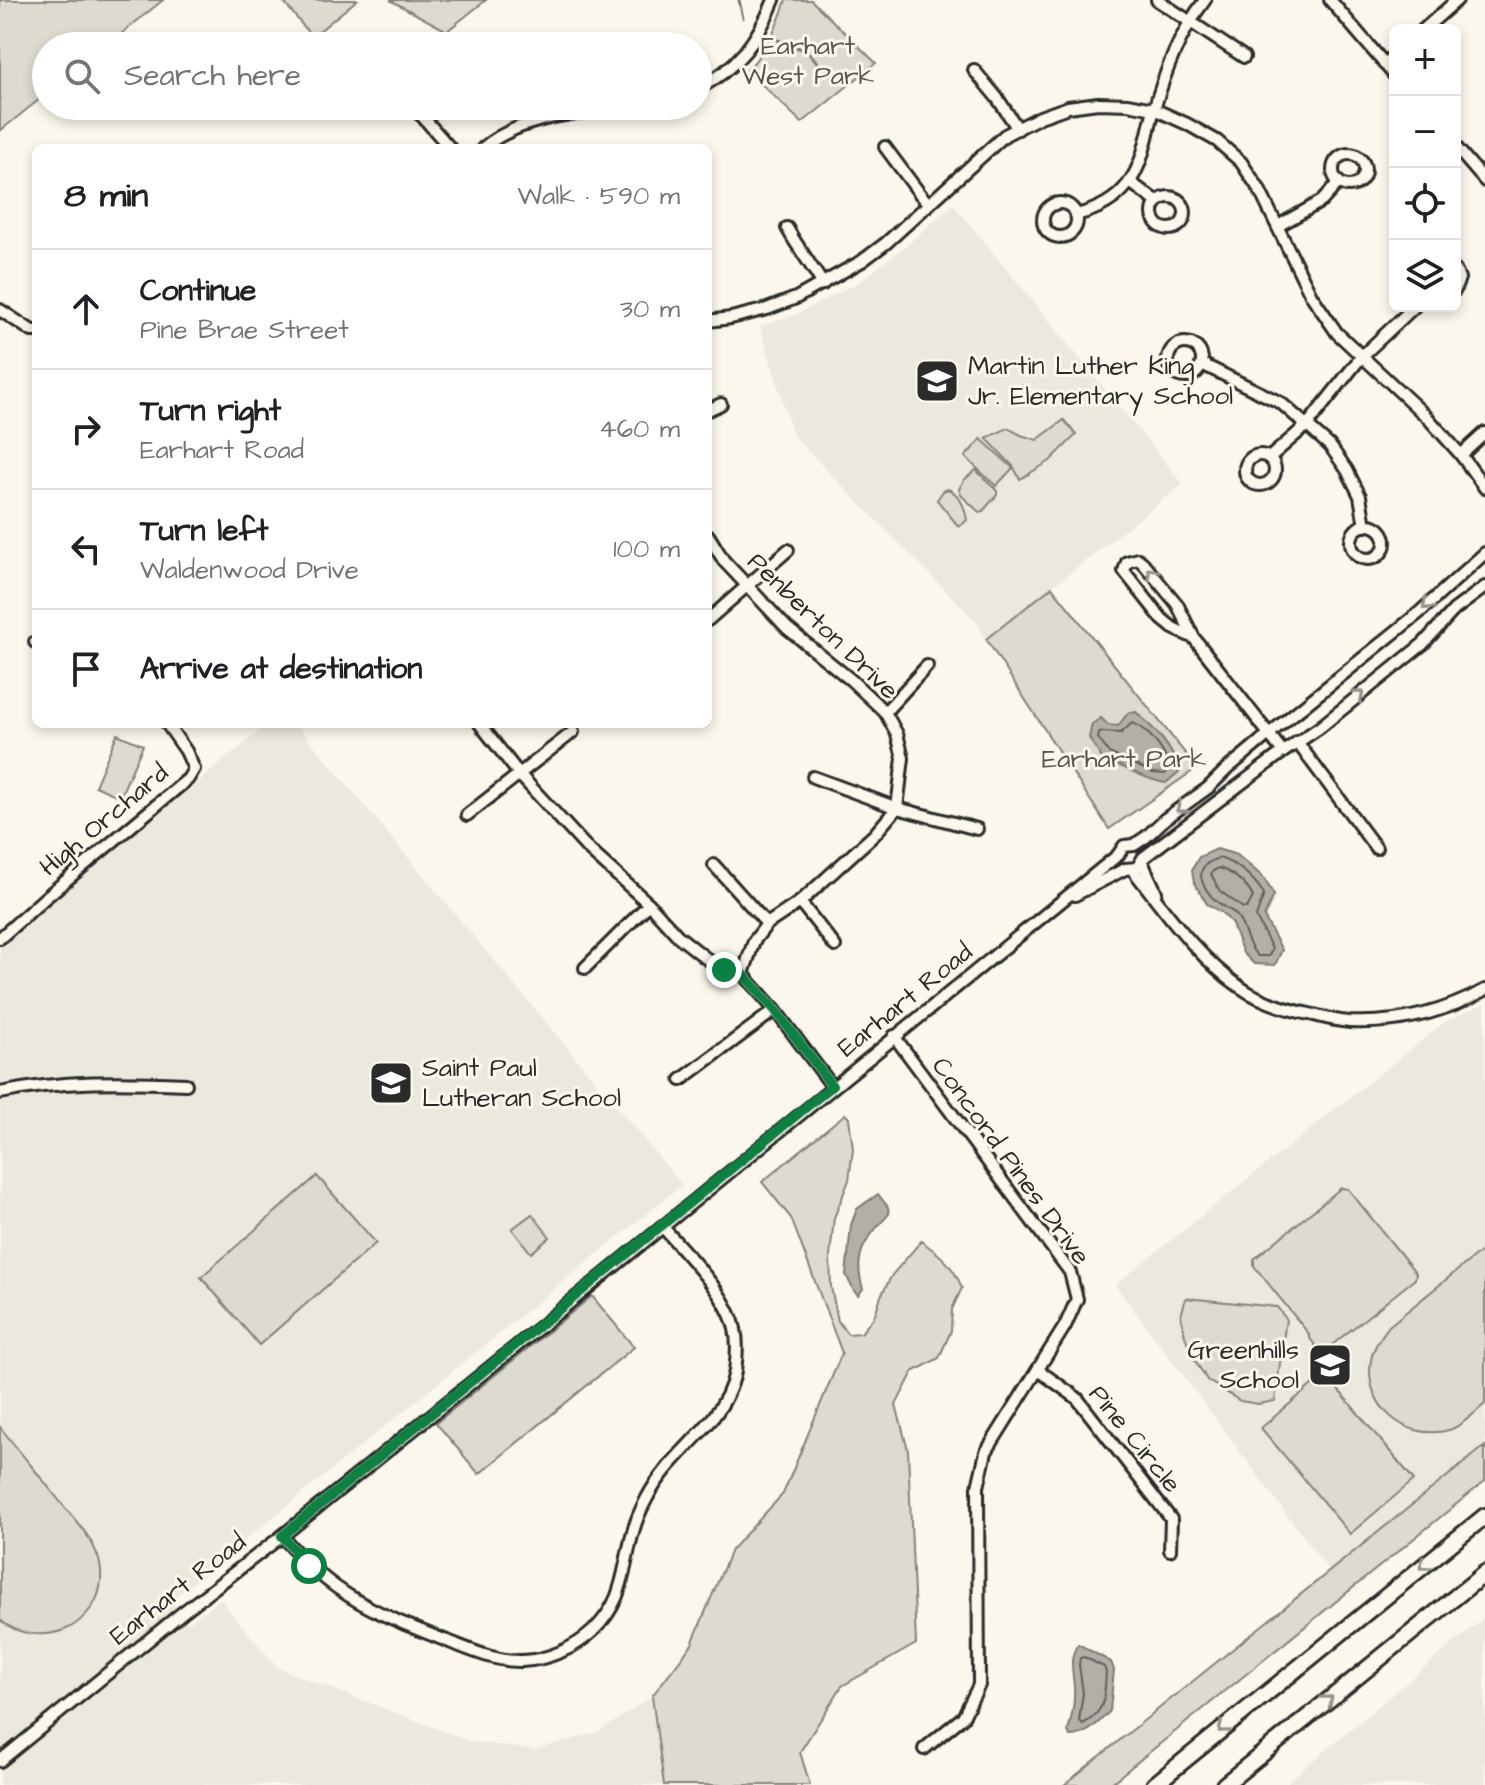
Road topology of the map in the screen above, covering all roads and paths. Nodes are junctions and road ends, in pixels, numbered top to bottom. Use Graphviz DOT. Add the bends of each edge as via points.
graph roads {
  1 [pos="774,0"];
  2 [pos="1157,0"];
  3 [pos="1205,0"];
  4 [pos="1330,0"];
  5 [pos="1457,0"];
  6 [pos="1189,21"];
  7 [pos="1430,24"];
  8 [pos="1244,57"];
  9 [pos="1389,60"];
  10 [pos="1384,64"];
  11 [pos="1389,69"];
  12 [pos="974,70"];
  13 [pos="712,81"];
  14 [pos="1154,109"];
  15 [pos="426,120"];
  16 [pos="549,120"];
  17 [pos="1018,129"];
  18 [pos="446,144"];
  19 [pos="489,144"];
  20 [pos="885,147"];
  21 [pos="1461,153"];
  22 [pos="1485,181"];
  23 [pos="1130,182"];
  24 [pos="1339,182"];
  25 [pos="1157,202"];
  26 [pos="929,204"];
  27 [pos="1076,215"];
  28 [pos="1278,226"];
  29 [pos="787,228"];
  30 [pos="823,284"];
  31 [pos="0,310"];
  32 [pos="1409,312"];
  33 [pos="712,320"];
  34 [pos="32,331"];
  35 [pos="1362,356"];
  36 [pos="1202,364"];
  37 [pos="721,404"];
  38 [pos="712,408"];
  39 [pos="1308,424"];
  40 [pos="1485,433"];
  41 [pos="1461,455"];
  42 [pos="1269,458"];
  43 [pos="1485,486"];
  44 [pos="1365,526"];
  45 [pos="712,542"];
  46 [pos="788,550"];
  47 [pos="1485,553"];
  48 [pos="747,587"];
  49 [pos="1485,587"];
  50 [pos="712,617"];
  51 [pos="1194,638"];
  52 [pos="927,666"];
  53 [pos="885,712"];
  54 [pos="170,728"];
  55 [pos="483,728"];
  56 [pos="573,732"];
  57 [pos="1269,734"];
  58 [pos="1297,742"];
  59 [pos="1283,752"];
  60 [pos="519,774"];
  61 [pos="813,777"];
  62 [pos="897,808"];
  63 [pos="467,815"];
  64 [pos="977,829"];
  65 [pos="1134,845"];
  66 [pos="1376,848"];
  67 [pos="1118,855"];
  68 [pos="714,865"];
  69 [pos="1136,865"];
  70 [pos="800,902"];
  71 [pos="649,904"];
  72 [pos="1054,907"];
  73 [pos="767,924"];
  74 [pos="0,938"];
  75 [pos="835,946"];
  76 [pos="585,968"];
  77 [pos="743,974"];
  78 [pos="1485,990"];
  79 [pos="775,1010"];
  80 [pos="894,1036"];
  81 [pos="681,1080"];
  82 [pos="186,1084"];
  83 [pos="832,1086"];
  84 [pos="0,1093"];
  85 [pos="662,1226"];
  86 [pos="1038,1370"];
  87 [pos="1485,1516"];
  88 [pos="282,1536"];
  89 [pos="1170,1550"];
  90 [pos="1485,1573"];
  91 [pos="924,1749"];
  92 [pos="0,1761"];
  93 [pos="1154,1785"];
  94 [pos="1224,1785"];
  1 -- 13 [label="street" via="752,45"];
  2 -- 6 [label="street"];
  3 -- 6 [label="street"];
  4 -- 10 [label="street"];
  5 -- 7 [label="street"];
  6 -- 8 [label="street"];
  6 -- 14 [label="street"];
  9 -- 10 [label="street"];
  10 -- 11 [label="street"];
  12 -- 17 [label="street"];
  14 -- 17 [label="street" via="1098,103 1068,107"];
  14 -- 23 [label="street"];
  14 -- 28 [label="street" via="1217,141 1241,162"];
  15 -- 18 [label="street"];
  16 -- 19 [label="street" via="507,132"];
  17 -- 26 [label="street"];
  20 -- 26 [label="street"];
  21 -- 22 [label="street"];
  23 -- 25 [label="street"];
  23 -- 27 [label="street" via="1096,210"];
  24 -- 28 [label="street" via="1322,201"];
  26 -- 30 [label="street" via="862,261"];
  28 -- 35 [label="street" via="1311,295 1337,333"];
  29 -- 30 [label="street"];
  30 -- 33 [label="street" via="767,309"];
  31 -- 34 [label="street"];
  32 -- 35 [label="street"];
  35 -- 39 [label="street"];
  35 -- 41 [label="street"];
  36 -- 39 [label="street" via="1281,403"];
  37 -- 38 [label="street"];
  39 -- 42 [label="street"];
  39 -- 44 [label="street" via="1347,470 1360,496"];
  40 -- 41 [label="street"];
  41 -- 43 [label="street"];
  45 -- 48 [label="street, Penberton Drive"];
  46 -- 48 [label="street"];
  47 -- 57 [label="street, Earhart Road, one-way"];
  48 -- 50 [label="street"];
  48 -- 53 [label="street, Penberton Drive"];
  58 -- 49 [label="street, Earhart Road, one-way" via="1423,644 1454,610"];
  51 -- 51 [label="street, one-way" via="1177,604 1143,563 1127,562 1124,571 1162,619"];
  51 -- 57 [label="street"];
  52 -- 53 [label="street"];
  53 -- 62 [label="street, Penberton Drive" via="903,758"];
  54 -- 74 [label="street, High Orchard" via="194,769 188,779"];
  55 -- 60 [label="street"];
  56 -- 60 [label="street"];
  57 -- 59 [label="street"];
  57 -- 65 [label="street, Earhart Road, one-way"];
  58 -- 59 [label="street, Earhart Road"];
  58 -- 66 [label="street"];
  59 -- 69 [label="street, Earhart Road"];
  60 -- 63 [label="street"];
  60 -- 71 [label="street" via="587,848"];
  61 -- 62 [label="street"];
  62 -- 64 [label="street"];
  62 -- 70 [label="street"];
  65 -- 67 [label="street, Earhart Road" via="1124,846"];
  65 -- 69 [label="street" via="1141,850"];
  67 -- 69 [label="street" via="1119,862"];
  67 -- 72 [label="street, Earhart Road"];
  68 -- 73 [label="street"];
  69 -- 72 [label="street, Earhart Road"];
  69 -- 78 [label="street" via="1204,957 1241,988 1293,1011 1347,1022 1388,1021 1421,1015"];
  70 -- 73 [label="street"];
  70 -- 75 [label="street"];
  71 -- 76 [label="street"];
  71 -- 77 [label="street" via="707,959"];
  72 -- 80 [label="street, Earhart Road"];
  73 -- 77 [label="street" via="754,941"];
  77 -- 79 [label="street"];
  79 -- 81 [label="street"];
  79 -- 83 [label="street"];
  80 -- 83 [label="street, Earhart Road"];
  80 -- 86 [label="street, Concord Pines Drive" via="1070,1272 1077,1299"];
  82 -- 84 [label="street" via="83,1082"];
  83 -- 85 [label="street, Earhart Road"];
  85 -- 88 [label="street, Earhart Road"];
  85 -- 88 [label="street" via="731,1315 737,1345 734,1377 711,1420 652,1489 633,1532 621,1589 594,1630 555,1654 505,1661 362,1605 309,1566"];
  86 -- 89 [label="street, Pine Circle" via="1077,1398 1171,1519"];
  86 -- 91 [label="street, Concord Pines Drive" via="986,1452 978,1487 979,1685 963,1717"];
  87 -- 93 [label="highway, one-way"];
  88 -- 92 [label="street, Earhart Road"];
  94 -- 90 [label="highway, one-way"];
}
